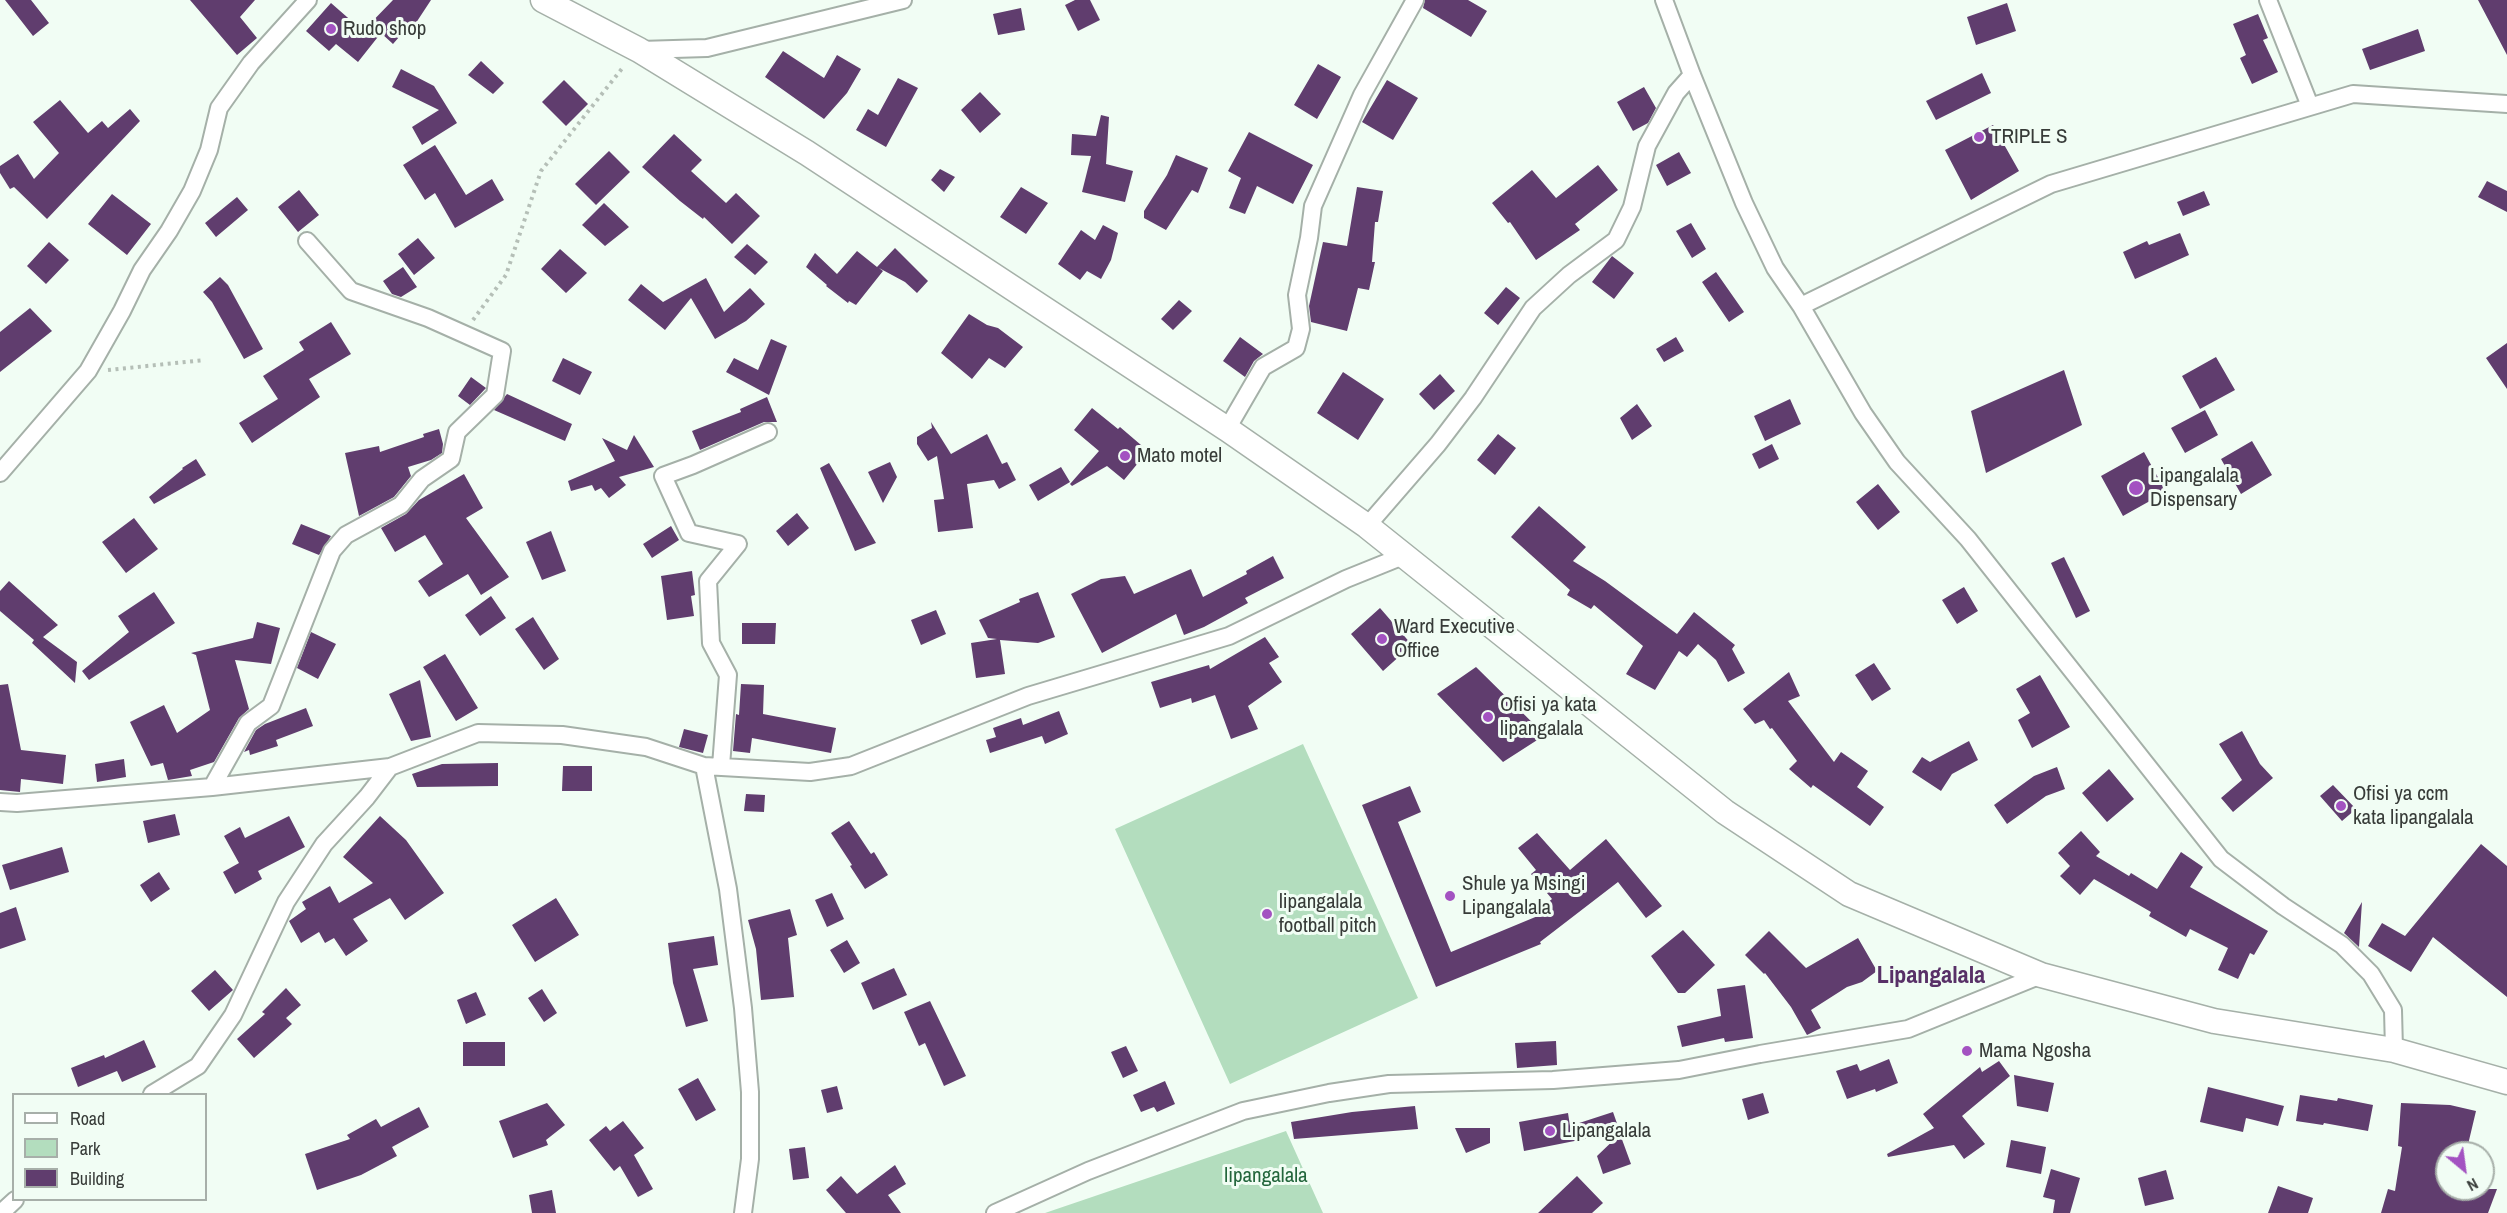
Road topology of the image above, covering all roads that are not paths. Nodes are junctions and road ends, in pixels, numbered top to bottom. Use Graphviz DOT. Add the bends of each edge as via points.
graph roads {
  1 [pos="308,0"];
  2 [pos="543,0"];
  3 [pos="903,0"];
  4 [pos="1415,0"];
  5 [pos="1664,0"];
  6 [pos="2268,0"];
  7 [pos="639,50"];
  8 [pos="1692,75"];
  9 [pos="2507,104"];
  10 [pos="2310,106"];
  11 [pos="307,242"];
  12 [pos="1801,306"];
  13 [pos="1227,429"];
  14 [pos="768,432"];
  15 [pos="0,473"];
  16 [pos="1367,526"];
  17 [pos="1403,556"];
  18 [pos="704,766"];
  19 [pos="722,766"];
  20 [pos="390,767"];
  21 [pos="212,787"];
  22 [pos="0,802"];
  23 [pos="2041,975"];
  24 [pos="2394,1050"];
  25 [pos="2507,1082"];
  26 [pos="155,1093"];
  27 [pos="14,1201"];
  28 [pos="1,1213"];
  29 [pos="742,1213"];
  30 [pos="995,1213"];
  1 -- 15 [label="street" via="251,63 219,108 192,191 142,270 88,371"];
  2 -- 7 [label="main road"];
  3 -- 7 [label="street" via="707,48"];
  4 -- 13 [label="street" via="1362,95 1313,206 1297,295 1301,330 1296,348 1263,367"];
  5 -- 8 [label="street"];
  6 -- 10 [label="street"];
  7 -- 13 [label="main road" via="807,153"];
  8 -- 12 [label="street" via="1775,268"];
  8 -- 16 [label="street" via="1676,93 1647,146 1632,207 1616,240 1533,308 1438,444"];
  9 -- 10 [label="street" via="2353,94"];
  10 -- 12 [label="street" via="2051,183"];
  11 -- 21 [label="street" via="351,291 428,318 502,351 495,395 457,432 451,459 422,479 401,505 346,535 332,551 271,706 248,723"];
  12 -- 24 [label="street" via="1863,414 1897,462 1968,539 2222,859 2342,945 2371,975 2393,1010"];
  13 -- 16 [label="main road"];
  14 -- 19 [label="street" via="663,476 689,533 738,544 708,580 711,643 728,675"];
  16 -- 17 [label="main road"];
  17 -- 19 [label="street" via="1229,636 1028,696 851,766 810,772"];
  17 -- 23 [label="main road" via="1725,812 1849,894"];
  18 -- 19 [label="street"];
  18 -- 20 [label="street" via="646,747 562,735 478,733"];
  18 -- 29 [label="street" via="728,889 743,1008 750,1092 750,1158"];
  20 -- 21 [label="street"];
  20 -- 26 [label="street" via="324,844 286,902 233,1015 198,1066"];
  21 -- 22 [label="street"];
  23 -- 24 [label="main road" via="2214,1021"];
  23 -- 30 [label="street" via="1908,1029 1679,1070 1553,1080 1389,1084 1243,1111 1088,1171"];
  24 -- 25 [label="main road"];
  27 -- 28 [label="street"];
}
